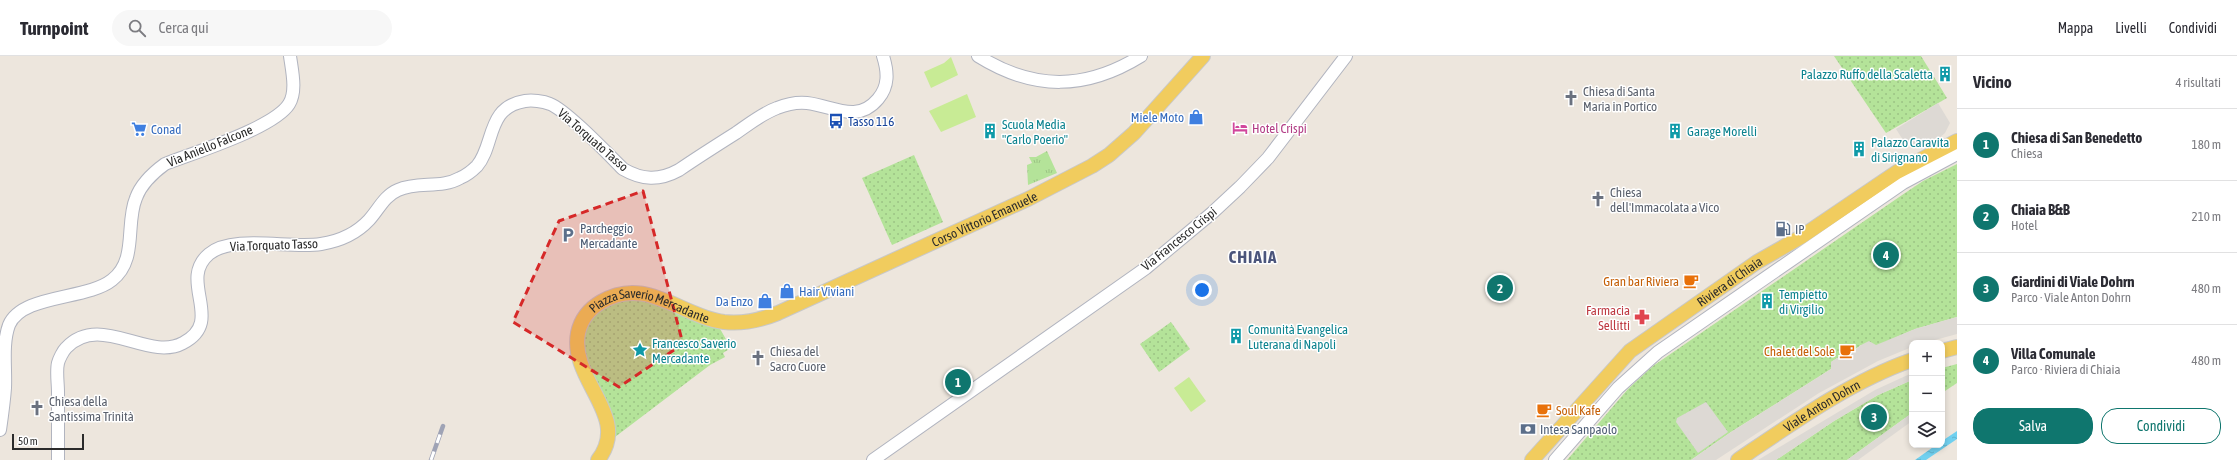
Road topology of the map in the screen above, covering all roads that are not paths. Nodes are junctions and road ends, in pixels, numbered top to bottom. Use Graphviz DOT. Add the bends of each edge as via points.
graph roads {
  1 [pos="290,56"];
  2 [pos="883,56"];
  3 [pos="978,56"];
  4 [pos="1141,56"];
  5 [pos="1202,56"];
  6 [pos="1346,56"];
  7 [pos="1957,141"];
  8 [pos="1957,154"];
  9 [pos="729,322"];
  10 [pos="1957,347"];
  11 [pos="1945,350"];
  12 [pos="1909,361"];
  13 [pos="0,430"];
  14 [pos="58,460"];
  15 [pos="598,460"];
  16 [pos="873,460"];
  17 [pos="1532,460"];
  18 [pos="1555,460"];
  19 [pos="1738,460"];
  1 -- 13 [label="street, Via Aniello Falcone" via="292,95 289,104 276,118 165,164 155,171 140,190 132,210 128,254 119,274 100,287 20,311 10,324 6,339 5,387"];
  2 -- 14 [label="street, Via Torquato Tasso" via="887,71 885,88 874,104 853,113 796,102 777,108 679,170 662,177 647,178 631,173 551,104 525,101 510,107 496,120 477,165 459,179 438,185 408,186 397,190 388,196 369,220 343,239 319,245 231,245 213,251 202,262 196,278 203,321 197,332 185,343 161,348 100,334 82,338 66,348 58,362"];
  3 -- 4 [label="street" via="1023,77 1048,81 1074,81 1099,77 1118,70"];
  5 -- 9 [label="main road, Corso Vittorio Emanuele" via="1134,133 1092,166 1028,199 778,313 751,321"];
  6 -- 16 [label="street, Via Francesco Crispi" via="1268,158 1226,200 1146,268"];
  7 -- 17 [label="main road, Riviera di Chiaia" via="1901,170 1801,237 1757,262 1630,351"];
  8 -- 18 [label="street" via="1918,174 1658,352 1618,388"];
  9 -- 15 [label="main road, Piazza Saverio Mercadante" via="708,318 651,295 633,291 613,296 592,309 580,328 577,354 606,418 609,439"];
  10 -- 11 [label="main road"];
  12 -- 19 [label="main road, Viale Anton Dohrn" via="1886,370 1838,396"];
}
